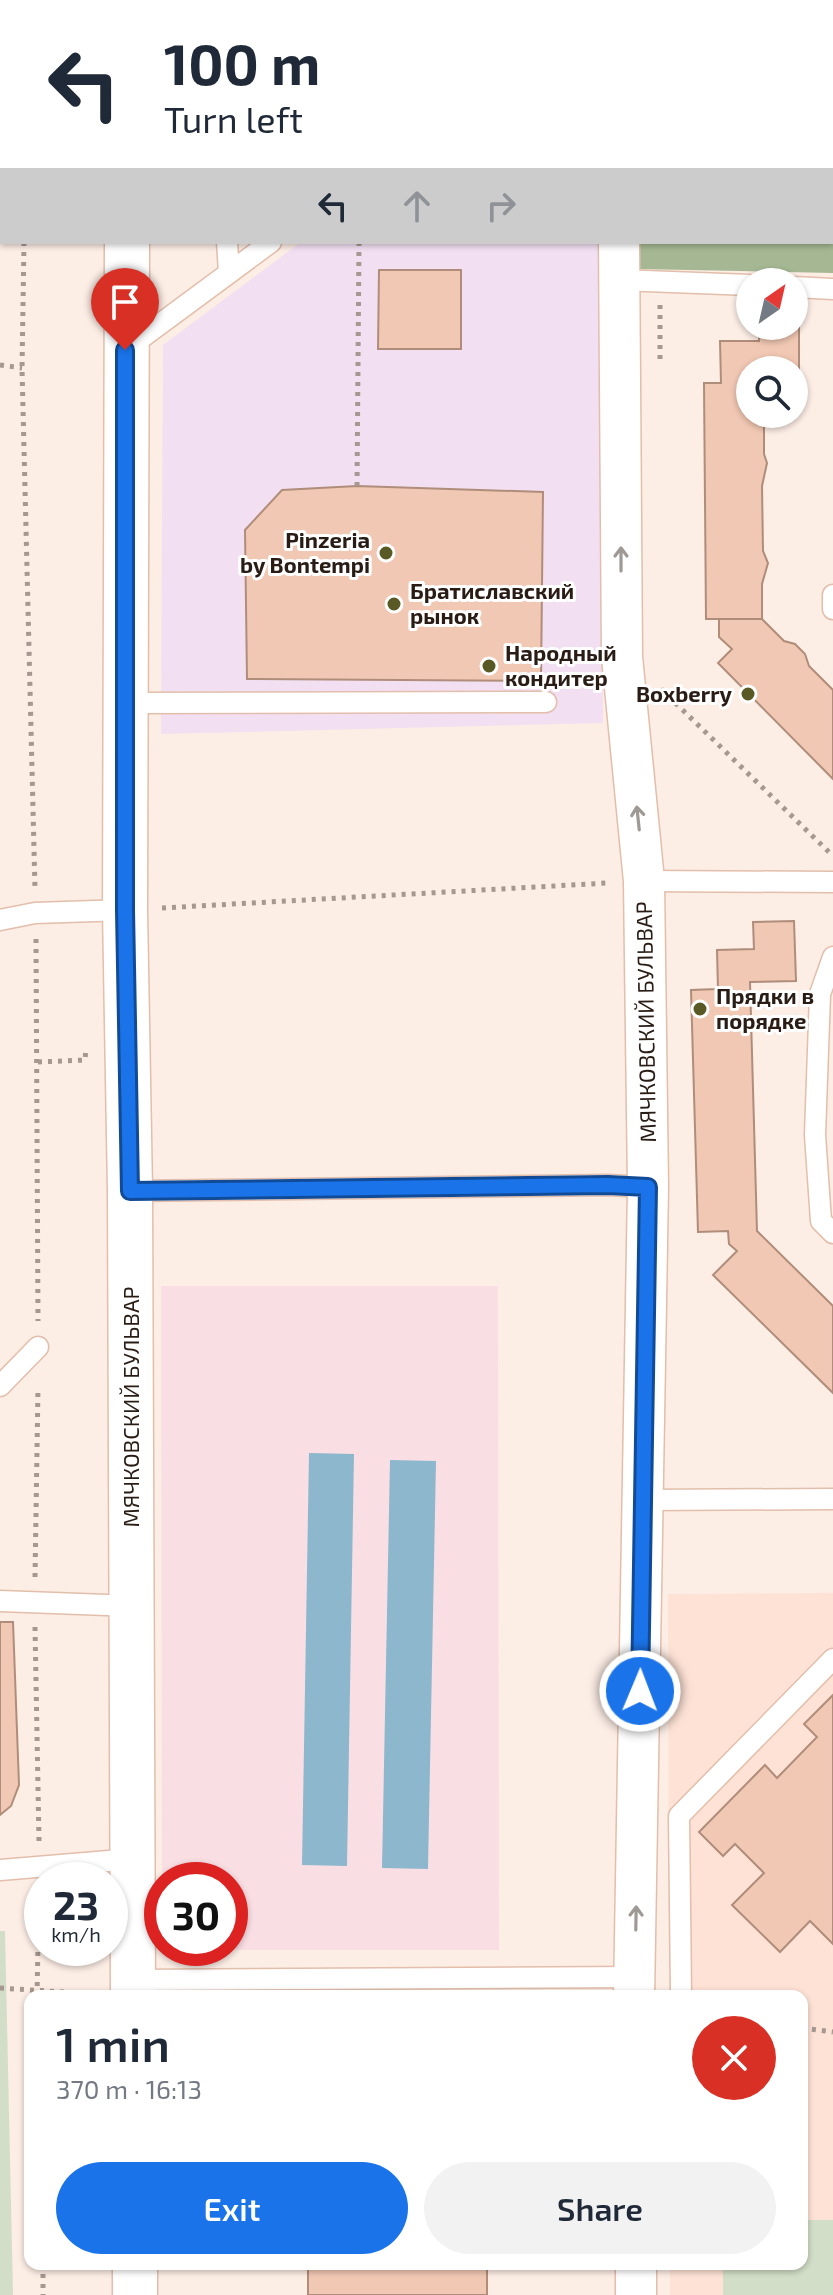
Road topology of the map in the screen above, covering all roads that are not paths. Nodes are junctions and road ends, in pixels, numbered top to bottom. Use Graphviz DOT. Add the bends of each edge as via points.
graph roads {
  1 [pos="127,244"];
  2 [pos="227,244"];
  3 [pos="268,244"];
  4 [pos="619,261"];
  5 [pos="229,272"];
  6 [pos="736,282"];
  7 [pos="808,288"];
  8 [pos="833,289"];
  9 [pos="125,350"];
  10 [pos="833,595"];
  11 [pos="833,609"];
  12 [pos="546,702"];
  13 [pos="125,703"];
  14 [pos="644,881"];
  15 [pos="833,882"];
  16 [pos="125,910"];
  17 [pos="0,920"];
  18 [pos="833,957"];
  19 [pos="648,1187"];
  20 [pos="130,1191"];
  21 [pos="833,1233"];
  22 [pos="38,1347"];
  23 [pos="0,1386"];
  24 [pos="833,1499"];
  25 [pos="644,1500"];
  26 [pos="0,1601"];
  27 [pos="133,1606"];
  28 [pos="833,1659"];
  29 [pos="133,1859"];
  30 [pos="0,1870"];
  31 [pos="634,1987"];
  32 [pos="121,1990"];
  33 [pos="681,1990"];
  34 [pos="135,2270"];
  35 [pos="636,2270"];
  36 [pos="135,2295"];
  37 [pos="636,2295"];
  1 -- 9 [label="street, МЯЧКОВСКИЙ БУЛЬВАР"];
  2 -- 5 [label="lane"];
  3 -- 5 [label="lane"];
  4 -- 6 [label="lane"];
  14 -- 4 [label="street, МЯЧКОВСКИЙ БУЛЬВАР, one-way" via="622,657"];
  5 -- 9 [label="lane"];
  7 -- 8 [label="lane"];
  9 -- 13 [label="street, МЯЧКОВСКИЙ БУЛЬВАР"];
  10 -- 11 [label="lane"];
  12 -- 13 [label="lane"];
  13 -- 16 [label="street, МЯЧКОВСКИЙ БУЛЬВАР"];
  14 -- 15 [label="lane"];
  14 -- 19 [label="street, МЯЧКОВСКИЙ БУЛЬВАР"];
  16 -- 17 [label="lane" via="35,913"];
  16 -- 20 [label="street, МЯЧКОВСКИЙ БУЛЬВАР"];
  18 -- 21 [label="lane" via="820,994 815,1135 821,1221"];
  19 -- 20 [label="lane"];
  19 -- 25 [label="street, МЯЧКОВСКИЙ БУЛЬВАР"];
  20 -- 27 [label="street, МЯЧКОВСКИЙ БУЛЬВАР"];
  22 -- 23 [label="lane"];
  24 -- 25 [label="lane"];
  31 -- 25 [label="street, МЯЧКОВСКИЙ БУЛЬВАР, one-way"];
  26 -- 27 [label="lane"];
  27 -- 29 [label="street, МЯЧКОВСКИЙ БУЛЬВАР"];
  28 -- 33 [label="lane" via="679,1816"];
  29 -- 30 [label="lane"];
  29 -- 32 [label="street, МЯЧКОВСКИЙ БУЛЬВАР"];
  31 -- 32 [label="lane"];
  34 -- 36 [label="street"];
  35 -- 37 [label="street"];
}
